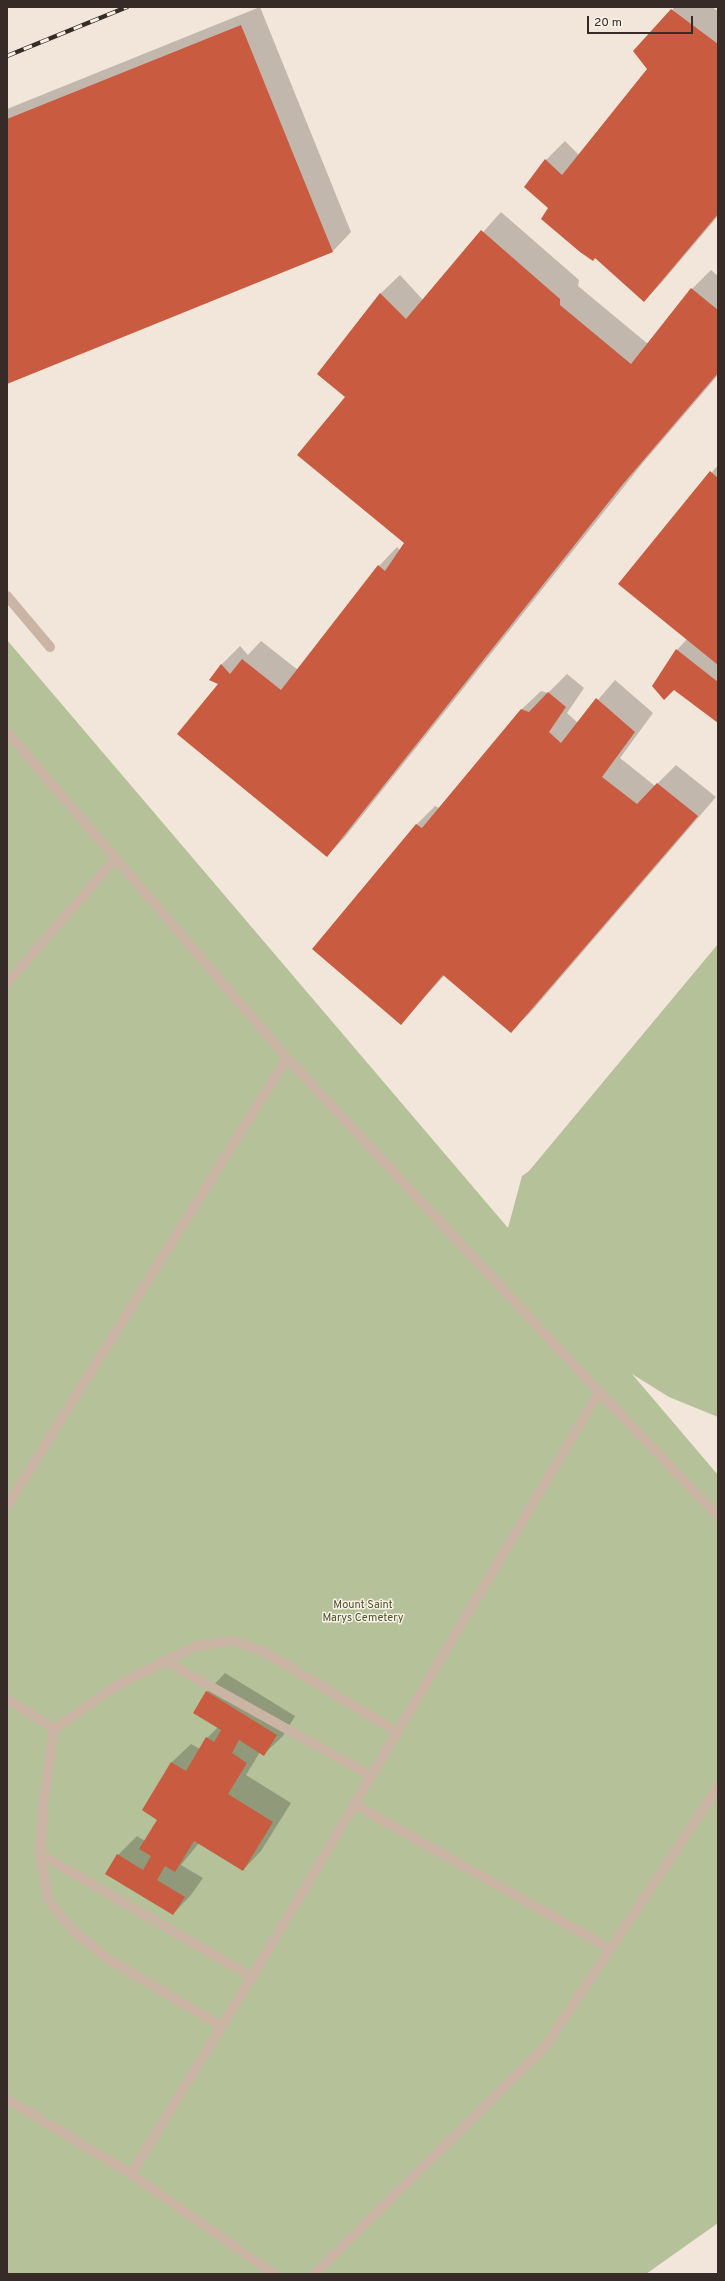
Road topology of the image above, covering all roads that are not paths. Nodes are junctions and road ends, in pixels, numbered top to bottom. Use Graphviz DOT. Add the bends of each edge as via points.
graph roads {
  1 [pos="7,596"];
  2 [pos="50,647"];
  3 [pos="7,732"];
  4 [pos="116,858"];
  5 [pos="7,983"];
  6 [pos="287,1058"];
  7 [pos="599,1392"];
  8 [pos="7,1506"];
  9 [pos="718,1516"];
  10 [pos="165,1660"];
  11 [pos="7,1699"];
  12 [pos="54,1729"];
  13 [pos="397,1732"];
  14 [pos="372,1776"];
  15 [pos="718,1787"];
  16 [pos="354,1804"];
  17 [pos="40,1854"];
  18 [pos="610,1949"];
  19 [pos="252,1977"];
  20 [pos="221,2026"];
  21 [pos="7,2099"];
  22 [pos="131,2174"];
  23 [pos="274,2274"];
  24 [pos="314,2274"];
  1 -- 2 [label="street"];
  3 -- 4 [label="street"];
  4 -- 5 [label="street"];
  4 -- 6 [label="street"];
  6 -- 7 [label="street"];
  6 -- 8 [label="street"];
  7 -- 9 [label="street"];
  7 -- 13 [label="street"];
  10 -- 12 [label="street" via="116,1686"];
  10 -- 13 [label="street" via="197,1646 232,1641 263,1651"];
  10 -- 14 [label="street"];
  11 -- 12 [label="street"];
  12 -- 17 [label="street" via="43,1806"];
  13 -- 14 [label="street"];
  14 -- 16 [label="street"];
  15 -- 18 [label="street"];
  16 -- 18 [label="street"];
  16 -- 19 [label="street"];
  17 -- 19 [label="street"];
  17 -- 20 [label="street" via="48,1899 72,1930 108,1959"];
  18 -- 24 [label="street" via="545,2047"];
  19 -- 20 [label="street"];
  20 -- 22 [label="street"];
  21 -- 22 [label="street"];
  22 -- 23 [label="street"];
}
